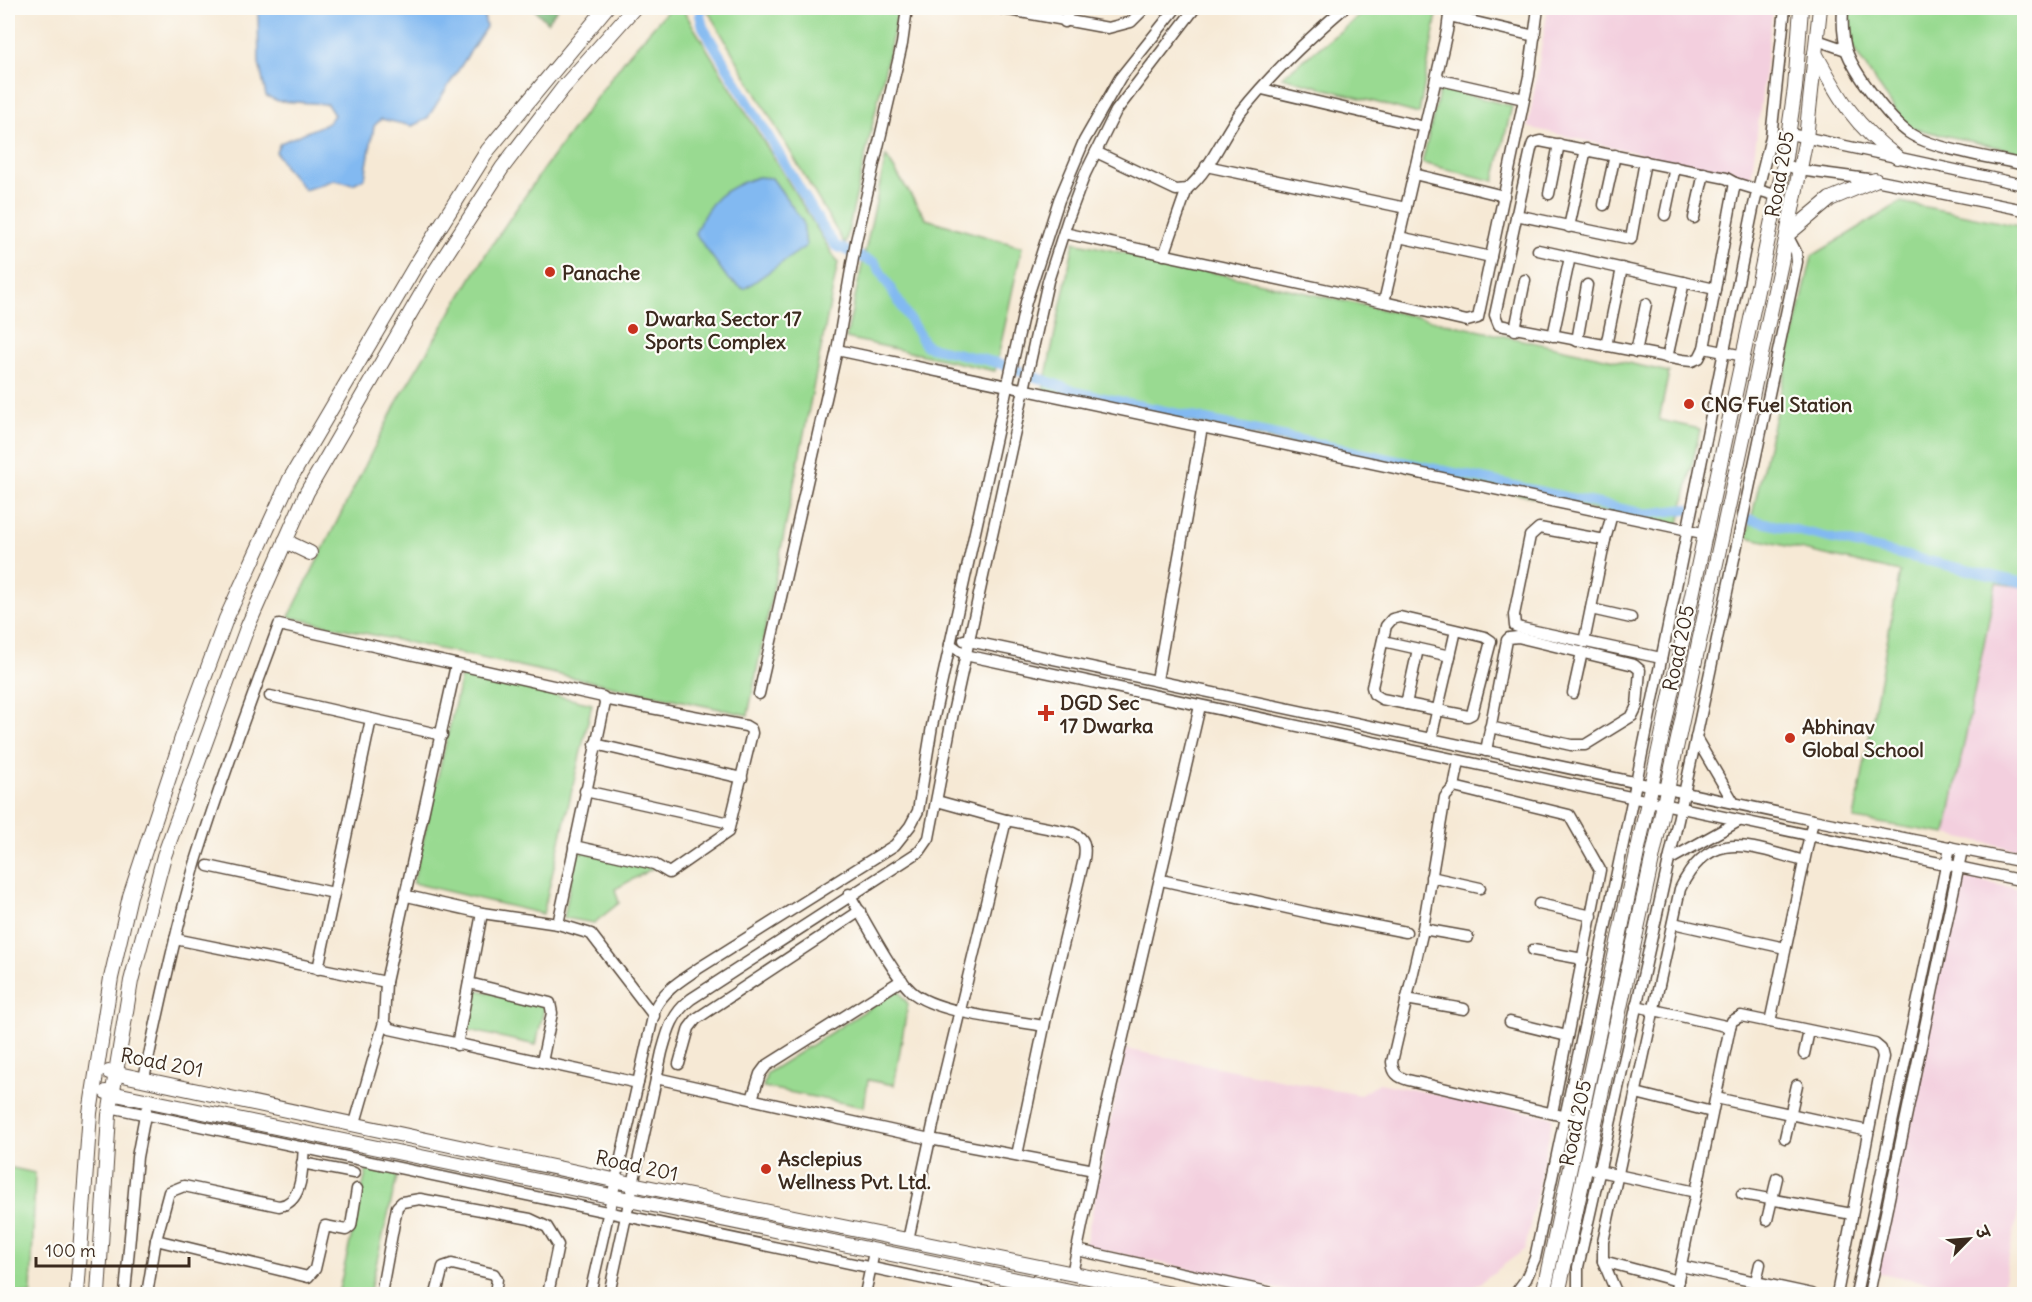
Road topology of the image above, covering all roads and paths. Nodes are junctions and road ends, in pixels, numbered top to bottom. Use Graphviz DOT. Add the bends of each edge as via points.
graph roads {
  1 [pos="606,8"];
  2 [pos="634,8"];
  3 [pos="907,8"];
  4 [pos="998,8"];
  5 [pos="1069,8"];
  6 [pos="1145,8"];
  7 [pos="1176,8"];
  8 [pos="1195,8"];
  9 [pos="1344,8"];
  10 [pos="1538,8"];
  11 [pos="1785,8"];
  12 [pos="1802,8"];
  13 [pos="1820,8"];
  14 [pos="1843,8"];
  15 [pos="1041,12"];
  16 [pos="1449,12"];
  17 [pos="1065,22"];
  18 [pos="1535,36"];
  19 [pos="1816,46"];
  20 [pos="1846,50"];
  21 [pos="1436,79"];
  22 [pos="1262,89"];
  23 [pos="1524,99"];
  24 [pos="1425,127"];
  25 [pos="1790,134"];
  26 [pos="1806,138"];
  27 [pos="1559,144"];
  28 [pos="1586,149"];
  29 [pos="1096,152"];
  30 [pos="1615,155"];
  31 [pos="1897,157"];
  32 [pos="1646,161"];
  33 [pos="1785,164"];
  34 [pos="2025,165"];
  35 [pos="1206,166"];
  36 [pos="1675,168"];
  37 [pos="1799,170"];
  38 [pos="1704,173"];
  39 [pos="1414,174"];
  40 [pos="1875,180"];
  41 [pos="1736,183"];
  42 [pos="2025,185"];
  43 [pos="1187,189"];
  44 [pos="1758,190"];
  45 [pos="1549,194"];
  46 [pos="1778,195"];
  47 [pos="1504,196"];
  48 [pos="1604,205"];
  49 [pos="1406,208"];
  50 [pos="2025,210"];
  51 [pos="1516,215"];
  52 [pos="1665,215"];
  53 [pos="1694,218"];
  54 [pos="1569,227"];
  55 [pos="1064,233"];
  56 [pos="1787,235"];
  57 [pos="1400,237"];
  58 [pos="1538,250"];
  59 [pos="1164,255"];
  60 [pos="1491,257"];
  61 [pos="1570,257"];
  62 [pos="1622,268"];
  63 [pos="1525,280"];
  64 [pos="1684,282"];
  65 [pos="1587,285"];
  66 [pos="1715,289"];
  67 [pos="1384,302"];
  68 [pos="1646,304"];
  69 [pos="1515,330"];
  70 [pos="1553,336"];
  71 [pos="1577,341"];
  72 [pos="1606,346"];
  73 [pos="1704,348"];
  74 [pos="837,350"];
  75 [pos="1636,352"];
  76 [pos="1724,352"];
  77 [pos="1744,356"];
  78 [pos="1667,358"];
  79 [pos="1008,384"];
  80 [pos="1024,386"];
  81 [pos="1202,427"];
  82 [pos="1612,514"];
  83 [pos="1687,530"];
  84 [pos="1707,534"];
  85 [pos="1605,540"];
  86 [pos="285,542"];
  87 [pos="310,553"];
  88 [pos="1591,609"];
  89 [pos="1631,618"];
  90 [pos="1456,630"];
  91 [pos="969,639"];
  92 [pos="1383,641"];
  93 [pos="950,644"];
  94 [pos="1583,647"];
  95 [pos="1418,649"];
  96 [pos="965,655"];
  97 [pos="1450,656"];
  98 [pos="1661,658"];
  99 [pos="456,665"];
  100 [pos="1157,680"];
  101 [pos="1573,693"];
  102 [pos="759,694"];
  103 [pos="270,696"];
  104 [pos="604,699"];
  105 [pos="1406,704"];
  106 [pos="1200,706"];
  107 [pos="1438,710"];
  108 [pos="371,719"];
  109 [pos="1490,727"];
  110 [pos="442,735"];
  111 [pos="1696,738"];
  112 [pos="1431,739"];
  113 [pos="595,744"];
  114 [pos="1486,751"];
  115 [pos="1459,761"];
  116 [pos="742,778"];
  117 [pos="1636,783"];
  118 [pos="1652,786"];
  119 [pos="1454,788"];
  120 [pos="1668,789"];
  121 [pos="585,791"];
  122 [pos="1684,792"];
  123 [pos="1632,798"];
  124 [pos="938,801"];
  125 [pos="1649,802"];
  126 [pos="1734,803"];
  127 [pos="1664,805"];
  128 [pos="1681,808"];
  129 [pos="1006,820"];
  130 [pos="1813,820"];
  131 [pos="1739,821"];
  132 [pos="730,824"];
  133 [pos="1809,836"];
  134 [pos="574,846"];
  135 [pos="1950,847"];
  136 [pos="1962,850"];
  137 [pos="1669,860"];
  138 [pos="1804,861"];
  139 [pos="2025,862"];
  140 [pos="1946,864"];
  141 [pos="208,866"];
  142 [pos="1959,867"];
  143 [pos="1431,878"];
  144 [pos="1161,880"];
  145 [pos="2025,880"];
  146 [pos="1480,888"];
  147 [pos="334,893"];
  148 [pos="849,894"];
  149 [pos="407,896"];
  150 [pos="1539,904"];
  151 [pos="860,911"];
  152 [pos="482,913"];
  153 [pos="1592,916"];
  154 [pos="1673,923"];
  155 [pos="558,924"];
  156 [pos="1423,929"];
  157 [pos="1406,932"];
  158 [pos="1468,937"];
  159 [pos="175,939"];
  160 [pos="1785,948"];
  161 [pos="1533,950"];
  162 [pos="1583,959"];
  163 [pos="318,969"];
  164 [pos="902,980"];
  165 [pos="386,982"];
  166 [pos="469,983"];
  167 [pos="1406,999"];
  168 [pos="1636,1005"];
  169 [pos="1464,1009"];
  170 [pos="1655,1009"];
  171 [pos="961,1011"];
  172 [pos="654,1016"];
  173 [pos="1510,1022"];
  174 [pos="1770,1022"];
  175 [pos="384,1023"];
  176 [pos="1044,1026"];
  177 [pos="1730,1027"];
  178 [pos="1809,1030"];
  179 [pos="1567,1036"];
  180 [pos="458,1045"];
  181 [pos="1804,1054"];
  182 [pos="542,1062"];
  183 [pos="680,1064"];
  184 [pos="96,1068"];
  185 [pos="116,1073"];
  186 [pos="144,1078"];
  187 [pos="656,1078"];
  188 [pos="638,1083"];
  189 [pos="1797,1085"];
  190 [pos="93,1089"];
  191 [pos="1636,1093"];
  192 [pos="1716,1098"];
  193 [pos="752,1100"];
  194 [pos="111,1101"];
  195 [pos="147,1101"];
  196 [pos="1712,1112"];
  197 [pos="1552,1113"];
  198 [pos="1791,1114"];
  199 [pos="145,1115"];
  200 [pos="1564,1117"];
  201 [pos="1580,1120"];
  202 [pos="355,1124"];
  203 [pos="1868,1131"];
  204 [pos="1785,1138"];
  205 [pos="930,1139"];
  206 [pos="304,1147"];
  207 [pos="1017,1155"];
  208 [pos="302,1163"];
  209 [pos="1585,1167"];
  210 [pos="1094,1170"];
  211 [pos="1599,1171"];
  212 [pos="354,1173"];
  213 [pos="1617,1174"];
  214 [pos="1777,1178"];
  215 [pos="616,1180"];
  216 [pos="632,1184"];
  217 [pos="357,1189"];
  218 [pos="1696,1192"];
  219 [pos="1742,1194"];
  220 [pos="1772,1200"];
  221 [pos="628,1202"];
  222 [pos="610,1204"];
  223 [pos="1852,1214"];
  224 [pos="625,1216"];
  225 [pos="1767,1220"];
  226 [pos="156,1240"];
  227 [pos="908,1240"];
  228 [pos="1077,1250"];
  229 [pos="874,1252"];
  230 [pos="1604,1261"];
  231 [pos="1760,1264"];
  232 [pos="1681,1266"];
  233 [pos="871,1268"];
  234 [pos="1548,1270"];
  235 [pos="1072,1274"];
  236 [pos="1562,1276"];
  237 [pos="1678,1281"];
  238 [pos="1756,1282"];
  239 [pos="76,1294"];
  240 [pos="98,1294"];
  241 [pos="125,1294"];
  242 [pos="147,1294"];
  243 [pos="381,1294"];
  244 [pos="436,1294"];
  245 [pos="495,1294"];
  246 [pos="548,1294"];
  247 [pos="590,1294"];
  248 [pos="609,1294"];
  249 [pos="865,1294"];
  250 [pos="996,1294"];
  251 [pos="1085,1294"];
  252 [pos="1172,1294"];
  253 [pos="1277,1294"];
  254 [pos="1515,1294"];
  255 [pos="1533,1294"];
  256 [pos="1543,1294"];
  257 [pos="1557,1294"];
  258 [pos="1563,1294"];
  259 [pos="1578,1294"];
  260 [pos="1617,1294"];
  261 [pos="1675,1294"];
  262 [pos="1753,1294"];
  263 [pos="1812,1294"];
  264 [pos="1837,1294"];
  265 [pos="1856,1294"];
  266 [pos="1869,1294"];
  1 -- 184 [label="main road" via="488,150 290,479 226,619 130,896"];
  2 -- 86 [label="main road" via="563,88 496,177 364,390 307,492"];
  3 -- 74 [label="street" via="856,241"];
  4 -- 15 [label="street"];
  5 -- 17 [label="street"];
  6 -- 17 [label="street" via="1131,22 1117,28"];
  7 -- 79 [label="street" via="1120,78 1084,141 1055,211 1026,302"];
  8 -- 29 [label="street" via="1116,111"];
  9 -- 22 [label="street"];
  10 -- 18 [label="street"];
  11 -- 44 [label="street" via="1772,125"];
  12 -- 25 [label="main road, Road 205"];
  13 -- 19 [label="main road, Road 205"];
  14 -- 20 [label="street"];
  15 -- 17 [label="street"];
  16 -- 18 [label="street"];
  16 -- 21 [label="street"];
  18 -- 23 [label="street"];
  19 -- 20 [label="street"];
  19 -- 26 [label="main road, Road 205"];
  19 -- 31 [label="main road" via="1848,112 1866,133"];
  20 -- 34 [label="street" via="1859,74 1909,133 1926,141"];
  21 -- 23 [label="street"];
  21 -- 24 [label="street"];
  22 -- 24 [label="street"];
  22 -- 35 [label="street" via="1240,113"];
  23 -- 47 [label="street"];
  24 -- 39 [label="street"];
  25 -- 26 [label="street"];
  25 -- 33 [label="main road, Road 205"];
  26 -- 31 [label="street"];
  26 -- 37 [label="main road, Road 205"];
  27 -- 28 [label="street"];
  27 -- 45 [label="street"];
  27 -- 51 [label="street" via="1533,143"];
  28 -- 30 [label="street"];
  28 -- 54 [label="street"];
  29 -- 43 [label="street" via="1176,190"];
  29 -- 55 [label="street"];
  30 -- 32 [label="street"];
  30 -- 48 [label="street"];
  31 -- 42 [label="street"];
  32 -- 36 [label="street"];
  32 -- 54 [label="street" via="1631,239"];
  33 -- 37 [label="street"];
  33 -- 46 [label="main road, Road 205"];
  35 -- 43 [label="street"];
  35 -- 49 [label="street"];
  36 -- 38 [label="street"];
  36 -- 52 [label="street"];
  37 -- 40 [label="street"];
  37 -- 56 [label="main road, Road 205"];
  38 -- 41 [label="street"];
  38 -- 53 [label="street"];
  39 -- 47 [label="street"];
  39 -- 49 [label="street"];
  40 -- 50 [label="street"];
  40 -- 56 [label="main road" via="1830,200"];
  41 -- 44 [label="street"];
  41 -- 66 [label="street"];
  43 -- 59 [label="street"];
  44 -- 46 [label="street"];
  44 -- 76 [label="street"];
  46 -- 77 [label="main road, Road 205"];
  47 -- 60 [label="street"];
  49 -- 57 [label="street"];
  51 -- 54 [label="street"];
  51 -- 69 [label="street" via="1496,315 1499,325"];
  55 -- 59 [label="street"];
  55 -- 80 [label="street" via="1048,281"];
  56 -- 111 [label="street" via="1797,262"];
  56 -- 120 [label="main road, Road 205"];
  57 -- 60 [label="street"];
  57 -- 67 [label="street"];
  58 -- 61 [label="street"];
  59 -- 67 [label="street"];
  60 -- 67 [label="street" via="1480,312 1473,320"];
  61 -- 62 [label="street"];
  61 -- 70 [label="street"];
  62 -- 64 [label="street"];
  62 -- 72 [label="street"];
  63 -- 69 [label="street"];
  64 -- 66 [label="street"];
  64 -- 78 [label="street"];
  65 -- 71 [label="street"];
  66 -- 73 [label="street"];
  68 -- 75 [label="street"];
  69 -- 70 [label="street"];
  70 -- 71 [label="street"];
  71 -- 72 [label="street"];
  72 -- 75 [label="street"];
  73 -- 76 [label="street"];
  73 -- 78 [label="street" via="1699,358 1692,361"];
  74 -- 79 [label="street"];
  74 -- 102 [label="street"];
  75 -- 78 [label="street"];
  76 -- 77 [label="street"];
  76 -- 83 [label="street"];
  77 -- 84 [label="main road, Road 205"];
  79 -- 80 [label="street"];
  79 -- 93 [label="street"];
  80 -- 81 [label="street"];
  80 -- 91 [label="street"];
  81 -- 82 [label="street"];
  81 -- 100 [label="street"];
  82 -- 83 [label="street"];
  82 -- 85 [label="street"];
  83 -- 84 [label="street"];
  83 -- 98 [label="street"];
  84 -- 118 [label="main road, Road 205"];
  85 -- 88 [label="street"];
  85 -- 94 [label="street" via="1546,527 1533,530 1516,603 1515,626"];
  86 -- 87 [label="main road"];
  86 -- 185 [label="main road" via="247,628 164,856 131,981"];
  88 -- 89 [label="street"];
  88 -- 94 [label="street"];
  90 -- 92 [label="street" via="1400,617 1389,622"];
  90 -- 97 [label="street"];
  90 -- 107 [label="street" via="1489,638 1491,644 1474,712 1468,716"];
  91 -- 93 [label="street"];
  91 -- 96 [label="street"];
  91 -- 100 [label="street"];
  92 -- 95 [label="street"];
  92 -- 105 [label="street" via="1372,691 1382,699"];
  93 -- 96 [label="street"];
  93 -- 172 [label="street" via="918,811 903,836 667,990"];
  94 -- 98 [label="street"];
  94 -- 101 [label="street"];
  94 -- 109 [label="street" via="1509,638"];
  94 -- 109 [label="street" via="1637,666 1641,675 1632,716 1580,746"];
  95 -- 97 [label="street"];
  95 -- 105 [label="street"];
  96 -- 106 [label="street"];
  96 -- 124 [label="street"];
  97 -- 107 [label="street"];
  98 -- 117 [label="street"];
  99 -- 104 [label="street"];
  99 -- 110 [label="street"];
  99 -- 159 [label="street" via="279,625 222,781"];
  100 -- 112 [label="street"];
  103 -- 108 [label="street"];
  104 -- 113 [label="street"];
  104 -- 116 [label="street" via="749,727 752,733"];
  105 -- 107 [label="street"];
  106 -- 115 [label="street"];
  106 -- 144 [label="street"];
  107 -- 112 [label="street"];
  108 -- 110 [label="street"];
  108 -- 147 [label="street"];
  109 -- 114 [label="street"];
  110 -- 149 [label="street"];
  111 -- 122 [label="street"];
  111 -- 126 [label="street"];
  112 -- 114 [label="street"];
  113 -- 116 [label="street"];
  113 -- 121 [label="street"];
  114 -- 117 [label="street"];
  115 -- 119 [label="street"];
  115 -- 123 [label="street"];
  116 -- 132 [label="street"];
  117 -- 118 [label="street"];
  117 -- 123 [label="street"];
  118 -- 120 [label="street"];
  118 -- 125 [label="main road, Road 205"];
  119 -- 143 [label="street" via="1445,797"];
  119 -- 153 [label="street" via="1569,815 1600,870"];
  120 -- 122 [label="street"];
  120 -- 127 [label="main road, Road 205"];
  121 -- 132 [label="street"];
  121 -- 134 [label="street"];
  122 -- 126 [label="street"];
  122 -- 128 [label="street"];
  123 -- 125 [label="street"];
  123 -- 200 [label="street"];
  124 -- 129 [label="street"];
  124 -- 148 [label="street" via="924,847"];
  125 -- 127 [label="street"];
  125 -- 201 [label="main road, Road 205"];
  126 -- 130 [label="street"];
  127 -- 128 [label="street"];
  127 -- 209 [label="main road, Road 205"];
  128 -- 131 [label="street"];
  128 -- 137 [label="street"];
  129 -- 171 [label="street"];
  129 -- 176 [label="street" via="1073,833 1085,844"];
  130 -- 133 [label="street"];
  130 -- 135 [label="street"];
  131 -- 133 [label="street"];
  131 -- 137 [label="street"];
  132 -- 134 [label="street" via="725,836 669,873 654,864"];
  133 -- 138 [label="street"];
  133 -- 140 [label="street"];
  134 -- 155 [label="street"];
  135 -- 136 [label="street"];
  135 -- 140 [label="street"];
  136 -- 139 [label="street"];
  136 -- 142 [label="street"];
  137 -- 168 [label="street"];
  138 -- 154 [label="street" via="1742,845 1723,847 1706,855 1690,868 1685,878"];
  138 -- 160 [label="street"];
  140 -- 142 [label="street"];
  140 -- 265 [label="street"];
  141 -- 147 [label="street"];
  142 -- 145 [label="street"];
  142 -- 266 [label="street"];
  143 -- 146 [label="street"];
  143 -- 156 [label="street"];
  144 -- 157 [label="street"];
  144 -- 210 [label="street"];
  147 -- 163 [label="street"];
  148 -- 151 [label="street"];
  148 -- 187 [label="street" via="681,1007 670,1023"];
  149 -- 152 [label="street"];
  149 -- 165 [label="street"];
  150 -- 153 [label="street"];
  151 -- 164 [label="street"];
  151 -- 183 [label="street" via="696,1019 689,1028"];
  152 -- 155 [label="street"];
  152 -- 166 [label="street"];
  153 -- 162 [label="street"];
  154 -- 160 [label="street"];
  154 -- 170 [label="street"];
  155 -- 172 [label="street" via="594,936"];
  156 -- 158 [label="street"];
  156 -- 167 [label="street"];
  159 -- 163 [label="street"];
  159 -- 186 [label="street"];
  160 -- 174 [label="street"];
  161 -- 162 [label="street"];
  162 -- 179 [label="street"];
  163 -- 165 [label="street"];
  164 -- 171 [label="street" via="921,999"];
  164 -- 193 [label="street" via="766,1066"];
  165 -- 175 [label="street"];
  166 -- 180 [label="street"];
  166 -- 182 [label="street" via="550,1003 552,1013"];
  167 -- 169 [label="street"];
  167 -- 197 [label="street" via="1392,1062 1399,1077"];
  168 -- 170 [label="street"];
  168 -- 211 [label="street"];
  170 -- 177 [label="street"];
  170 -- 191 [label="street"];
  171 -- 176 [label="street"];
  171 -- 205 [label="street"];
  172 -- 188 [label="street"];
  173 -- 179 [label="street"];
  174 -- 177 [label="street" via="1741,1016"];
  174 -- 178 [label="street"];
  175 -- 180 [label="street" via="390,1029"];
  175 -- 202 [label="street"];
  176 -- 207 [label="street"];
  177 -- 192 [label="street"];
  178 -- 181 [label="street"];
  178 -- 203 [label="street" via="1875,1044 1881,1049 1883,1057"];
  179 -- 197 [label="street"];
  180 -- 182 [label="street"];
  182 -- 188 [label="street"];
  184 -- 185 [label="main road, Road 201"];
  184 -- 190 [label="main road"];
  185 -- 186 [label="main road, Road 201"];
  185 -- 194 [label="main road"];
  186 -- 202 [label="main road, Road 201"];
  187 -- 193 [label="street"];
  187 -- 216 [label="street"];
  188 -- 215 [label="street"];
  189 -- 198 [label="street"];
  190 -- 194 [label="main road, Road 201"];
  190 -- 239 [label="main road"];
  191 -- 196 [label="street"];
  191 -- 213 [label="street"];
  192 -- 196 [label="street"];
  192 -- 198 [label="street"];
  193 -- 205 [label="street"];
  194 -- 195 [label="main road, Road 201"];
  194 -- 199 [label="street"];
  194 -- 240 [label="main road"];
  195 -- 199 [label="street"];
  195 -- 222 [label="main road, Road 201"];
  196 -- 218 [label="street"];
  197 -- 200 [label="street"];
  198 -- 203 [label="street"];
  198 -- 204 [label="street"];
  199 -- 206 [label="street"];
  199 -- 241 [label="street" via="137,1157"];
  200 -- 201 [label="street"];
  200 -- 254 [label="street" via="1535,1258"];
  201 -- 234 [label="main road, Road 205"];
  202 -- 215 [label="main road, Road 201"];
  203 -- 223 [label="street"];
  205 -- 207 [label="street"];
  205 -- 227 [label="street"];
  206 -- 208 [label="street"];
  206 -- 222 [label="street"];
  207 -- 210 [label="street"];
  208 -- 212 [label="street"];
  208 -- 226 [label="street" via="296,1196 283,1206 184,1186 172,1189 165,1199"];
  209 -- 211 [label="street"];
  209 -- 236 [label="main road, Road 205"];
  210 -- 228 [label="street"];
  211 -- 213 [label="street"];
  211 -- 259 [label="street" via="1578,1267"];
  213 -- 218 [label="street"];
  213 -- 230 [label="street"];
  214 -- 220 [label="street"];
  215 -- 216 [label="main road, Road 201"];
  215 -- 222 [label="street"];
  216 -- 221 [label="street"];
  216 -- 227 [label="main road, Road 201"];
  217 -- 226 [label="street" via="351,1226 346,1230 325,1226 315,1269 308,1277"];
  218 -- 232 [label="street"];
  219 -- 220 [label="street"];
  220 -- 223 [label="street"];
  220 -- 225 [label="street"];
  221 -- 222 [label="main road, Road 201"];
  221 -- 224 [label="street"];
  221 -- 229 [label="main road, Road 201"];
  222 -- 224 [label="street"];
  222 -- 247 [label="street"];
  223 -- 264 [label="street"];
  224 -- 233 [label="street"];
  224 -- 248 [label="street"];
  226 -- 242 [label="street"];
  227 -- 235 [label="main road, Road 201"];
  228 -- 235 [label="street"];
  228 -- 253 [label="street"];
  229 -- 233 [label="street"];
  229 -- 251 [label="main road, Road 201"];
  230 -- 237 [label="street"];
  230 -- 260 [label="street"];
  231 -- 238 [label="street"];
  232 -- 237 [label="street"];
  232 -- 238 [label="street"];
  233 -- 249 [label="street"];
  233 -- 250 [label="street"];
  234 -- 255 [label="main road"];
  234 -- 256 [label="main road, Road 205"];
  235 -- 252 [label="main road, Road 201"];
  236 -- 257 [label="main road, Road 205"];
  236 -- 258 [label="main road"];
  237 -- 261 [label="street"];
  238 -- 262 [label="street"];
  238 -- 263 [label="street"];
  243 -- 246 [label="street" via="397,1207 414,1199 530,1219 548,1227 558,1245"];
  244 -- 245 [label="street" via="443,1267 452,1264 494,1274"];
}
